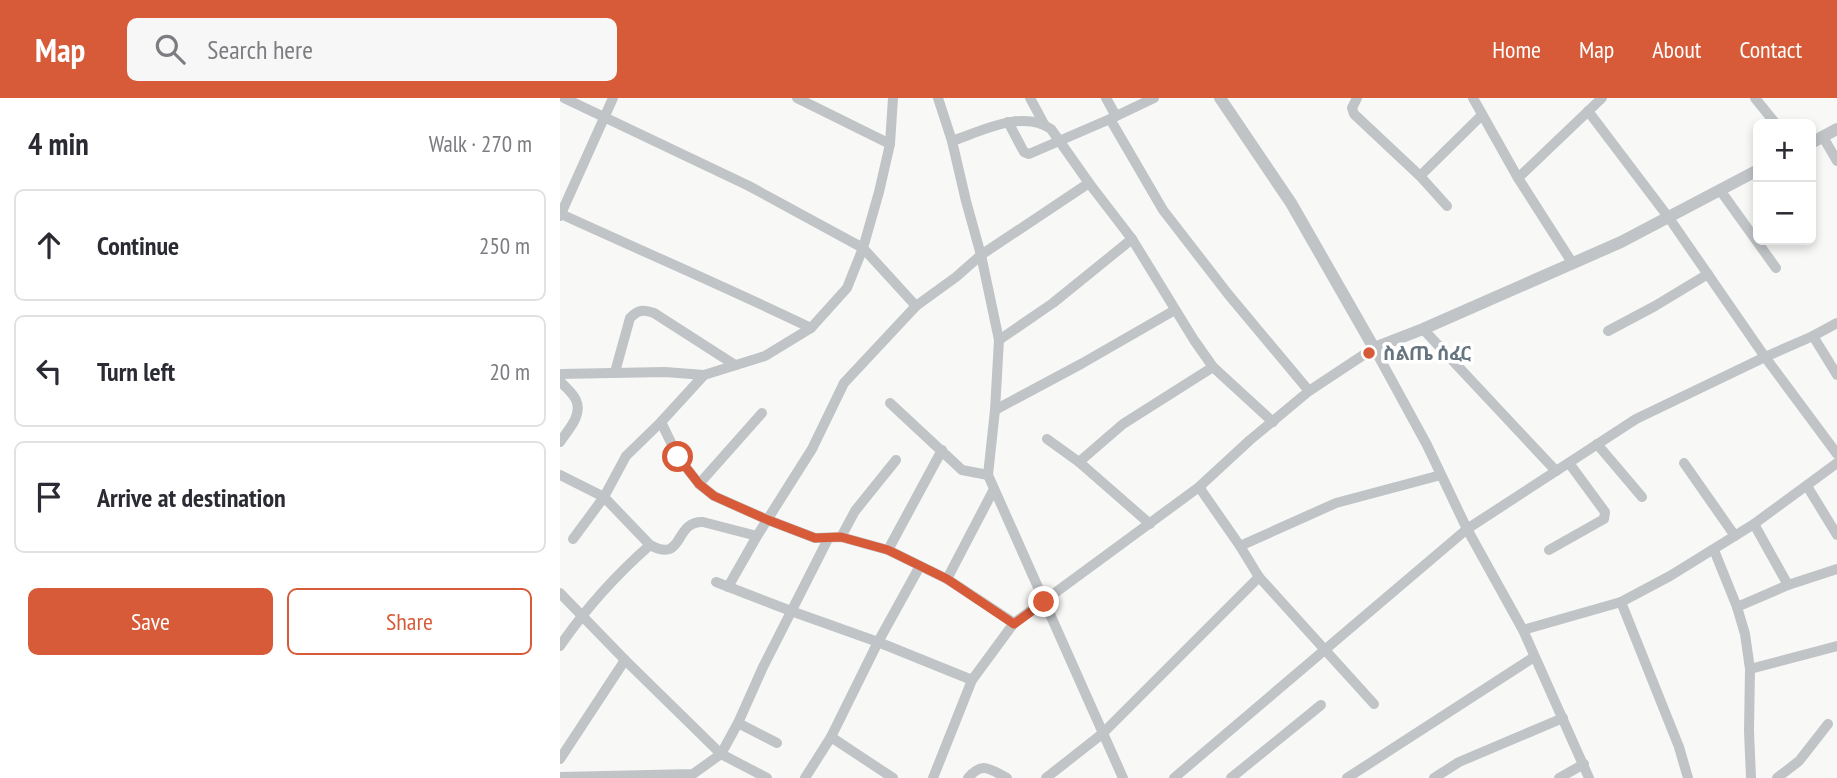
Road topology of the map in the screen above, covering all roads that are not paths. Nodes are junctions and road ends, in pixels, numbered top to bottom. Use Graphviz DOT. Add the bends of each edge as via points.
graph roads {
  1 [pos="564,98"];
  2 [pos="613,98"];
  3 [pos="797,98"];
  4 [pos="894,98"];
  5 [pos="938,98"];
  6 [pos="1030,98"];
  7 [pos="1106,98"];
  8 [pos="1154,98"];
  9 [pos="1220,98"];
  10 [pos="1357,98"];
  11 [pos="1473,98"];
  12 [pos="1602,98"];
  13 [pos="1755,98"];
  14 [pos="1588,111"];
  15 [pos="1482,115"];
  16 [pos="605,118"];
  17 [pos="1113,118"];
  18 [pos="1772,119"];
  19 [pos="1009,122"];
  20 [pos="1044,124"];
  21 [pos="1837,129"];
  22 [pos="1823,137"];
  23 [pos="1816,140"];
  24 [pos="952,141"];
  25 [pos="1059,141"];
  26 [pos="890,144"];
  27 [pos="1837,161"];
  28 [pos="1753,173"];
  29 [pos="1420,176"];
  30 [pos="1518,178"];
  31 [pos="1089,183"];
  32 [pos="1720,190"];
  33 [pos="1447,206"];
  34 [pos="561,215"];
  35 [pos="1669,218"];
  36 [pos="1132,239"];
  37 [pos="863,248"];
  38 [pos="981,255"];
  39 [pos="1573,264"];
  40 [pos="1776,268"];
  41 [pos="1708,274"];
  42 [pos="916,306"];
  43 [pos="1175,310"];
  44 [pos="1837,323"];
  45 [pos="811,328"];
  46 [pos="1423,329"];
  47 [pos="1608,331"];
  48 [pos="1813,336"];
  49 [pos="999,340"];
  50 [pos="1374,348"];
  51 [pos="1765,357"];
  52 [pos="736,365"];
  53 [pos="1213,367"];
  54 [pos="615,372"];
  55 [pos="560,374"];
  56 [pos="704,374"];
  57 [pos="1837,375"];
  58 [pos="560,382"];
  59 [pos="1310,391"];
  60 [pos="890,404"];
  61 [pos="995,410"];
  62 [pos="762,413"];
  63 [pos="661,422"];
  64 [pos="1273,422"];
  65 [pos="1047,439"];
  66 [pos="560,442"];
  67 [pos="1597,444"];
  68 [pos="942,450"];
  69 [pos="1837,454"];
  70 [pos="896,460"];
  71 [pos="1079,461"];
  72 [pos="1569,463"];
  73 [pos="1684,463"];
  74 [pos="1837,463"];
  75 [pos="1556,471"];
  76 [pos="560,475"];
  77 [pos="988,475"];
  78 [pos="1441,475"];
  79 [pos="699,484"];
  80 [pos="1807,486"];
  81 [pos="1199,487"];
  82 [pos="994,489"];
  83 [pos="604,497"];
  84 [pos="1642,497"];
  85 [pos="768,520"];
  86 [pos="1150,524"];
  87 [pos="1754,524"];
  88 [pos="1467,529"];
  89 [pos="1837,535"];
  90 [pos="757,536"];
  91 [pos="1735,536"];
  92 [pos="841,537"];
  93 [pos="573,539"];
  94 [pos="828,539"];
  95 [pos="650,545"];
  96 [pos="1240,546"];
  97 [pos="888,550"];
  98 [pos="1549,550"];
  99 [pos="1714,550"];
  100 [pos="920,566"];
  101 [pos="1837,569"];
  102 [pos="1259,576"];
  103 [pos="947,579"];
  104 [pos="716,582"];
  105 [pos="1788,585"];
  106 [pos="728,587"];
  107 [pos="560,594"];
  108 [pos="1044,602"];
  109 [pos="1621,602"];
  110 [pos="1737,607"];
  111 [pos="791,611"];
  112 [pos="582,614"];
  113 [pos="1014,624"];
  114 [pos="1523,630"];
  115 [pos="878,642"];
  116 [pos="560,646"];
  117 [pos="1837,646"];
  118 [pos="1325,648"];
  119 [pos="1534,657"];
  120 [pos="625,660"];
  121 [pos="1750,669"];
  122 [pos="972,680"];
  123 [pos="1374,704"];
  124 [pos="1321,705"];
  125 [pos="1563,718"];
  126 [pos="738,723"];
  127 [pos="1829,724"];
  128 [pos="1102,734"];
  129 [pos="831,737"];
  130 [pos="777,743"];
  131 [pos="721,754"];
  132 [pos="560,758"];
  133 [pos="1584,764"];
  134 [pos="693,776"];
  135 [pos="560,777"];
  136 [pos="762,777"];
  137 [pos="804,778"];
  138 [pos="893,778"];
  139 [pos="933,778"];
  140 [pos="968,778"];
  141 [pos="1007,778"];
  142 [pos="1046,778"];
  143 [pos="1123,778"];
  144 [pos="1174,778"];
  145 [pos="1231,778"];
  146 [pos="1347,778"];
  147 [pos="1434,778"];
  148 [pos="1559,778"];
  149 [pos="1589,778"];
  150 [pos="1688,778"];
  151 [pos="1752,778"];
  152 [pos="1777,778"];
  1 -- 16 [label="street"];
  2 -- 16 [label="street"];
  3 -- 26 [label="street"];
  4 -- 26 [label="street"];
  5 -- 24 [label="street"];
  6 -- 20 [label="street"];
  7 -- 17 [label="street"];
  8 -- 17 [label="street"];
  9 -- 50 [label="street" via="1291,203"];
  10 -- 29 [label="street" via="1354,114"];
  11 -- 15 [label="street"];
  12 -- 14 [label="street"];
  13 -- 18 [label="street"];
  14 -- 30 [label="street"];
  14 -- 35 [label="street"];
  15 -- 29 [label="street"];
  15 -- 30 [label="street"];
  16 -- 34 [label="street"];
  16 -- 37 [label="street" via="749,186"];
  17 -- 25 [label="street"];
  17 -- 59 [label="street" via="1163,210"];
  19 -- 20 [label="street"];
  19 -- 24 [label="street"];
  19 -- 25 [label="street" via="1026,154"];
  20 -- 25 [label="street"];
  21 -- 22 [label="street"];
  22 -- 23 [label="street"];
  22 -- 27 [label="street"];
  24 -- 38 [label="street"];
  25 -- 31 [label="street"];
  26 -- 37 [label="street"];
  28 -- 32 [label="street"];
  29 -- 33 [label="street"];
  30 -- 39 [label="street"];
  31 -- 36 [label="street"];
  31 -- 38 [label="street"];
  32 -- 35 [label="street"];
  32 -- 40 [label="street"];
  34 -- 45 [label="street"];
  35 -- 39 [label="street"];
  35 -- 41 [label="street"];
  36 -- 43 [label="street"];
  36 -- 49 [label="street"];
  37 -- 42 [label="street"];
  37 -- 45 [label="street" via="847,288"];
  38 -- 42 [label="street"];
  38 -- 49 [label="street"];
  39 -- 46 [label="street"];
  41 -- 47 [label="street"];
  41 -- 51 [label="street"];
  42 -- 85 [label="street" via="844,383 812,449"];
  43 -- 53 [label="street"];
  43 -- 61 [label="street"];
  44 -- 48 [label="street"];
  45 -- 52 [label="street" via="765,356"];
  46 -- 50 [label="street"];
  46 -- 75 [label="street"];
  48 -- 51 [label="street"];
  48 -- 57 [label="street"];
  49 -- 61 [label="street"];
  50 -- 59 [label="street"];
  50 -- 78 [label="street"];
  51 -- 67 [label="street" via="1636,419"];
  51 -- 69 [label="street"];
  52 -- 54 [label="street" via="642,310 630,318"];
  52 -- 56 [label="street"];
  53 -- 64 [label="street"];
  53 -- 71 [label="street" via="1123,424"];
  54 -- 55 [label="street"];
  54 -- 56 [label="street"];
  56 -- 63 [label="street"];
  58 -- 66 [label="street" via="576,400 577,412"];
  59 -- 64 [label="street"];
  60 -- 68 [label="street"];
  61 -- 77 [label="street"];
  62 -- 79 [label="street"];
  63 -- 79 [label="street" via="678,457"];
  63 -- 83 [label="street" via="626,456"];
  64 -- 81 [label="street"];
  65 -- 71 [label="street"];
  67 -- 72 [label="street"];
  67 -- 84 [label="street"];
  68 -- 77 [label="street" via="962,470"];
  68 -- 97 [label="street"];
  70 -- 92 [label="street" via="855,511"];
  71 -- 86 [label="street"];
  72 -- 75 [label="street"];
  72 -- 98 [label="street" via="1606,516"];
  73 -- 91 [label="street"];
  74 -- 80 [label="street"];
  75 -- 88 [label="street"];
  76 -- 83 [label="street"];
  77 -- 82 [label="street"];
  78 -- 88 [label="street"];
  78 -- 96 [label="street" via="1336,503"];
  79 -- 85 [label="street" via="714,496"];
  80 -- 87 [label="street"];
  80 -- 89 [label="street"];
  81 -- 86 [label="street"];
  81 -- 96 [label="street"];
  82 -- 103 [label="street"];
  82 -- 108 [label="street"];
  83 -- 93 [label="street"];
  83 -- 95 [label="street"];
  85 -- 90 [label="street"];
  85 -- 94 [label="street"];
  86 -- 108 [label="street"];
  87 -- 91 [label="street"];
  87 -- 105 [label="street"];
  88 -- 114 [label="street"];
  88 -- 118 [label="street"];
  90 -- 95 [label="street" via="695,521 673,548"];
  90 -- 106 [label="street"];
  91 -- 99 [label="street"];
  92 -- 94 [label="street"];
  92 -- 97 [label="street"];
  94 -- 111 [label="street"];
  95 -- 112 [label="street"];
  96 -- 102 [label="street"];
  97 -- 100 [label="street"];
  99 -- 109 [label="street"];
  99 -- 110 [label="street"];
  100 -- 103 [label="street"];
  100 -- 115 [label="street"];
  101 -- 105 [label="street"];
  102 -- 118 [label="street"];
  102 -- 128 [label="street"];
  103 -- 113 [label="street"];
  104 -- 106 [label="street"];
  105 -- 110 [label="street"];
  106 -- 111 [label="street"];
  107 -- 112 [label="street"];
  108 -- 113 [label="street"];
  108 -- 128 [label="street"];
  109 -- 114 [label="street"];
  109 -- 150 [label="street"];
  110 -- 121 [label="street"];
  111 -- 115 [label="street"];
  111 -- 126 [label="street"];
  112 -- 116 [label="street"];
  112 -- 120 [label="street"];
  113 -- 122 [label="street"];
  114 -- 119 [label="street"];
  115 -- 122 [label="street"];
  115 -- 129 [label="street"];
  117 -- 121 [label="street"];
  118 -- 123 [label="street"];
  118 -- 144 [label="street"];
  119 -- 125 [label="street"];
  119 -- 146 [label="street"];
  120 -- 131 [label="street"];
  120 -- 132 [label="street"];
  121 -- 151 [label="street"];
  122 -- 139 [label="street"];
  124 -- 145 [label="street"];
  125 -- 133 [label="street"];
  125 -- 147 [label="street" via="1459,762"];
  126 -- 130 [label="street"];
  126 -- 131 [label="street"];
  127 -- 152 [label="street" via="1799,761"];
  128 -- 142 [label="street"];
  128 -- 143 [label="street"];
  129 -- 137 [label="street"];
  129 -- 138 [label="street"];
  131 -- 134 [label="street"];
  131 -- 136 [label="street"];
  133 -- 148 [label="street"];
  133 -- 149 [label="street"];
  134 -- 135 [label="street"];
  140 -- 141 [label="street" via="982,767"];
}
